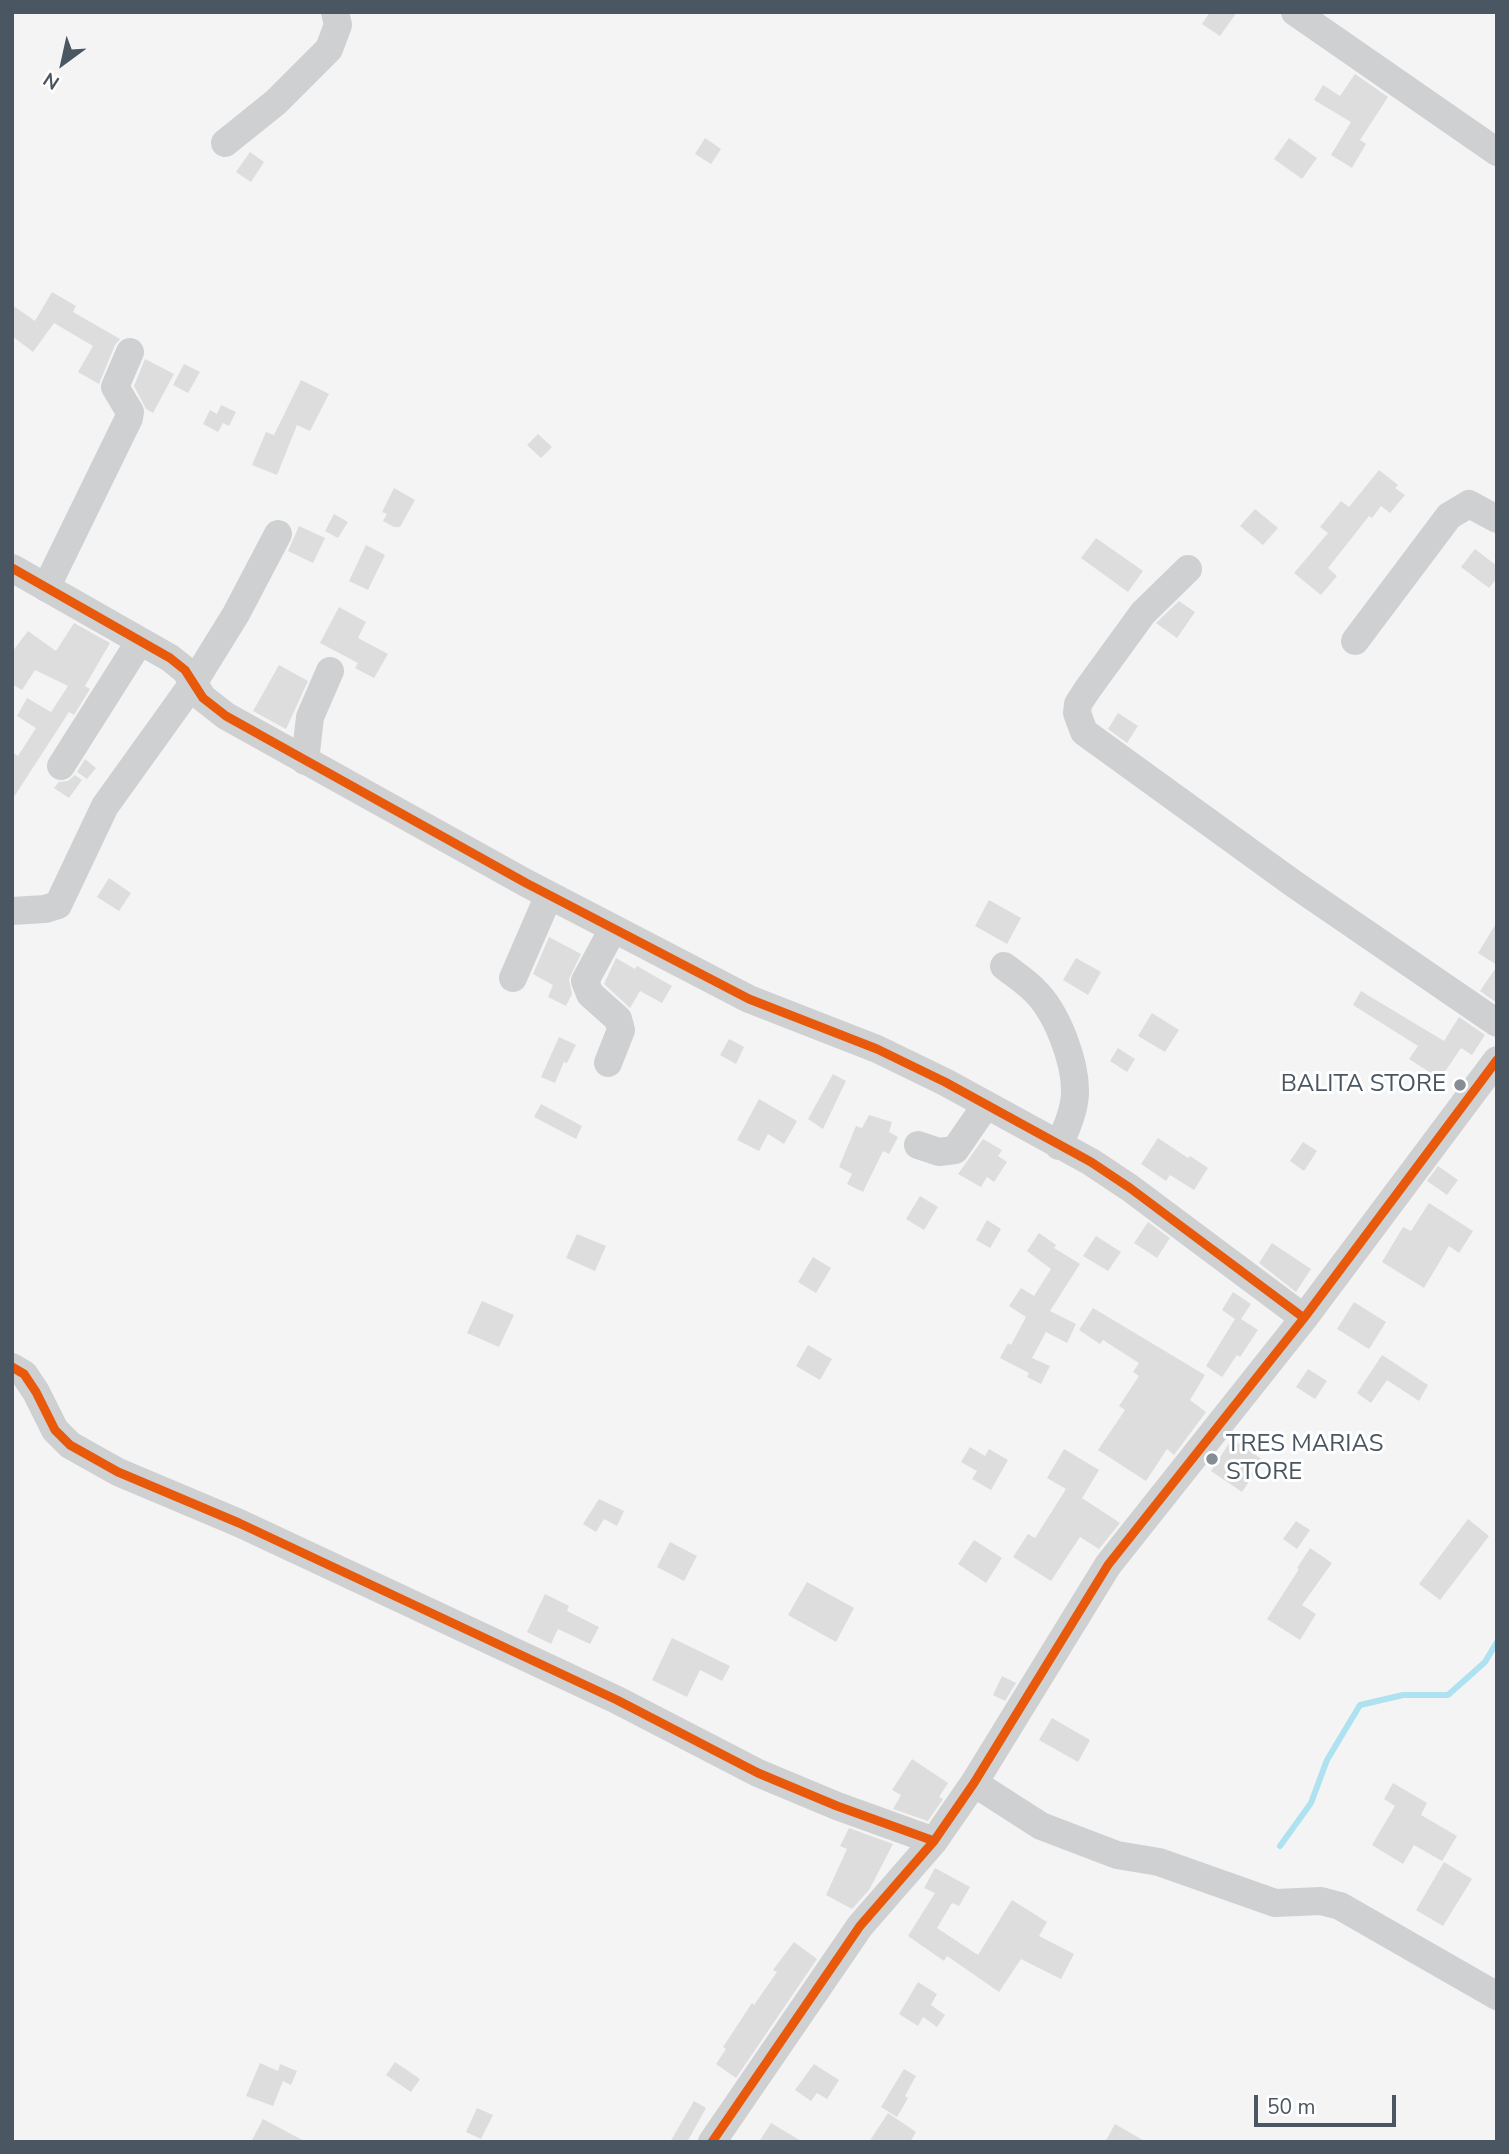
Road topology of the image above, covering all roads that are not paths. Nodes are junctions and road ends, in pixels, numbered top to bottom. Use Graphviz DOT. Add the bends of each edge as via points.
graph roads {
  1 [pos="335,12"];
  2 [pos="1294,12"];
  3 [pos="225,143"];
  4 [pos="1497,152"];
  5 [pos="130,352"];
  6 [pos="1497,519"];
  7 [pos="278,534"];
  8 [pos="12,568"];
  9 [pos="1188,569"];
  10 [pos="46,588"];
  11 [pos="140,641"];
  12 [pos="1355,641"];
  13 [pos="330,671"];
  14 [pos="194,682"];
  15 [pos="305,761"];
  16 [pos="61,766"];
  17 [pos="549,895"];
  18 [pos="12,911"];
  19 [pos="613,929"];
  20 [pos="1004,966"];
  21 [pos="513,978"];
  22 [pos="1497,1023"];
  23 [pos="1497,1060"];
  24 [pos="608,1063"];
  25 [pos="986,1105"];
  26 [pos="918,1145"];
  27 [pos="1059,1146"];
  28 [pos="1304,1318"];
  29 [pos="12,1367"];
  30 [pos="975,1783"];
  31 [pos="934,1840"];
  32 [pos="1497,1996"];
  33 [pos="712,2142"];
  1 -- 3 [label="street" via="338,24 329,49 276,102"];
  2 -- 4 [label="street"];
  5 -- 10 [label="street" via="115,387 129,418"];
  6 -- 12 [label="street" via="1469,503 1449,516"];
  7 -- 14 [label="street"];
  8 -- 10 [label="street"];
  9 -- 22 [label="street" via="1143,613 1082,697 1077,713 1084,732"];
  10 -- 11 [label="street"];
  11 -- 14 [label="street" via="170,658"];
  11 -- 16 [label="street"];
  13 -- 15 [label="street" via="310,717"];
  14 -- 15 [label="street" via="204,698 226,716"];
  14 -- 18 [label="street" via="105,806 58,905"];
  15 -- 17 [label="street"];
  17 -- 19 [label="street"];
  17 -- 21 [label="street"];
  19 -- 24 [label="street" via="585,981 590,994 618,1019 621,1030"];
  19 -- 25 [label="street" via="749,999 877,1049"];
  20 -- 27 [label="street" via="1049,1009 1068,1050 1075,1092"];
  23 -- 28 [label="street"];
  25 -- 26 [label="street" via="955,1150 939,1152"];
  25 -- 27 [label="street"];
  27 -- 28 [label="street" via="1130,1188"];
  28 -- 30 [label="street" via="1108,1565"];
  29 -- 31 [label="street" via="24,1374 55,1430 70,1445 118,1472 239,1523 604,1694 758,1773"];
  30 -- 31 [label="street"];
  30 -- 32 [label="street" via="1041,1826 1117,1855 1159,1863 1275,1903 1321,1901 1340,1906"];
  31 -- 33 [label="street" via="860,1926"];
}
